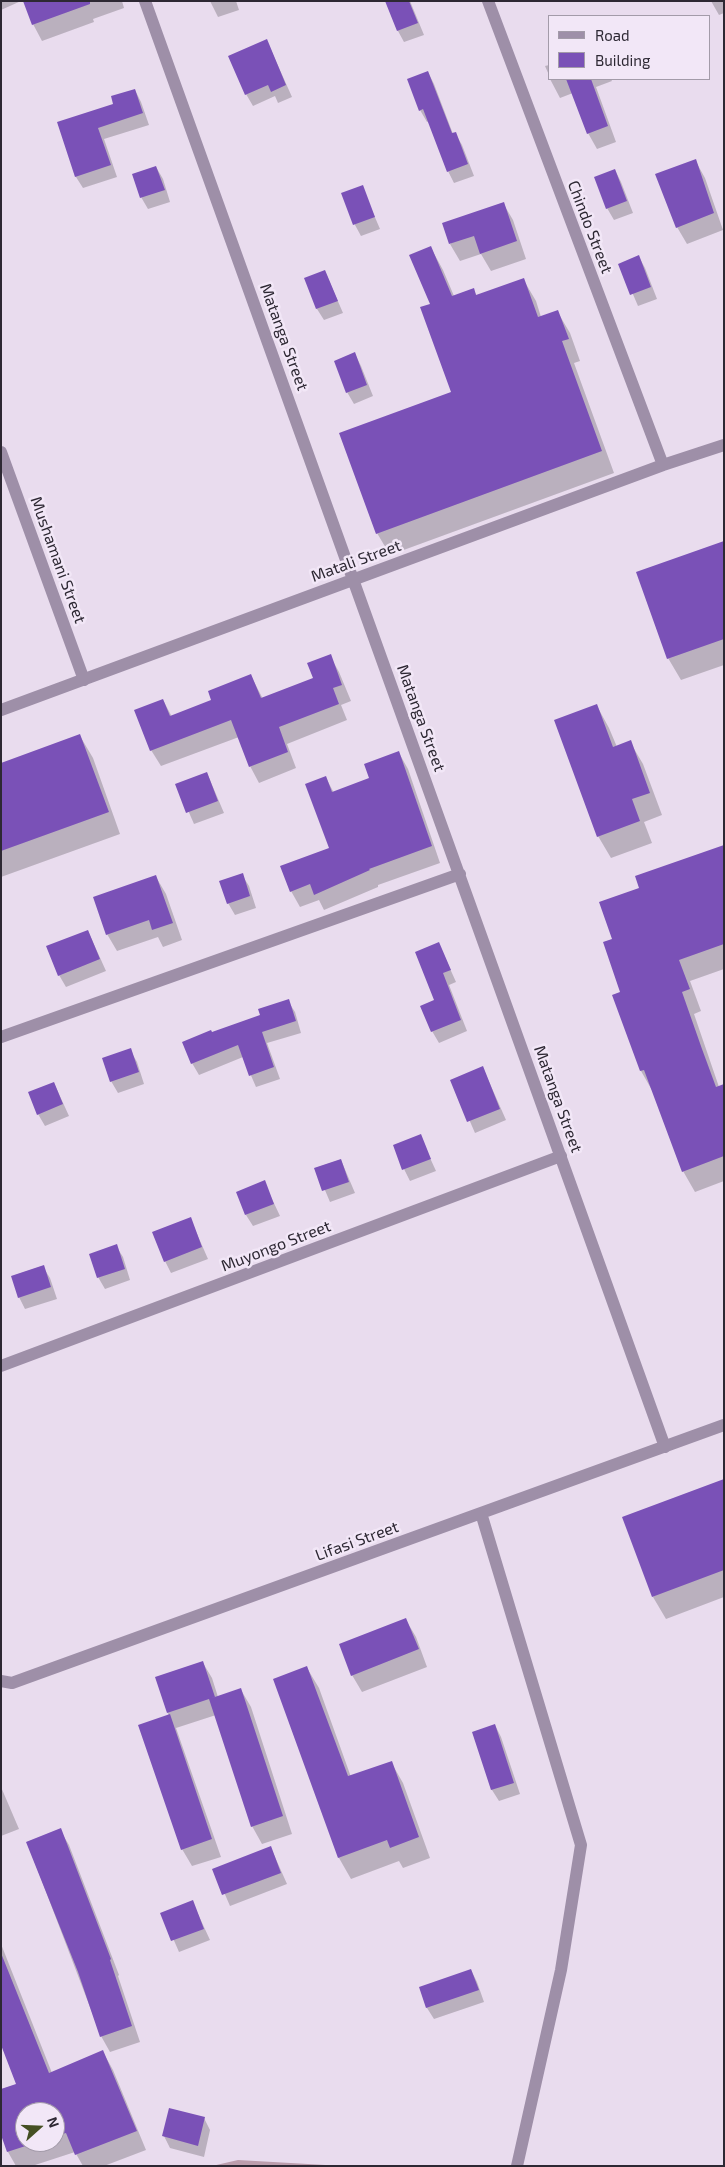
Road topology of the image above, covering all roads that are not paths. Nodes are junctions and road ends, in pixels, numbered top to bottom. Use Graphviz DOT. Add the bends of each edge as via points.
graph roads {
  1 [pos="145,1"];
  2 [pos="488,1"];
  3 [pos="724,445"];
  4 [pos="1,452"];
  5 [pos="663,465"];
  6 [pos="354,579"];
  7 [pos="84,680"];
  8 [pos="1,710"];
  9 [pos="460,874"];
  10 [pos="1,1037"];
  11 [pos="561,1156"];
  12 [pos="1,1366"];
  13 [pos="724,1425"];
  14 [pos="666,1446"];
  15 [pos="482,1513"];
  16 [pos="1,1681"];
  17 [pos="517,2166"];
  1 -- 6 [label="street, Matanga Street"];
  2 -- 5 [label="street, Chindo Street"];
  3 -- 5 [label="street, Matali Street"];
  4 -- 7 [label="street, Mushamani Street"];
  5 -- 6 [label="street, Matali Street"];
  6 -- 7 [label="street, Matali Street"];
  6 -- 9 [label="street, Matanga Street"];
  7 -- 8 [label="street, Matali Street"];
  9 -- 10 [label="street"];
  9 -- 11 [label="street, Matanga Street"];
  11 -- 12 [label="street, Muyongo Street"];
  11 -- 14 [label="street, Matanga Street"];
  13 -- 14 [label="street, Lifasi Street"];
  14 -- 15 [label="street, Lifasi Street"];
  15 -- 16 [label="street, Lifasi Street" via="12,1683"];
  15 -- 17 [label="street" via="581,1845 561,1970"];
}
